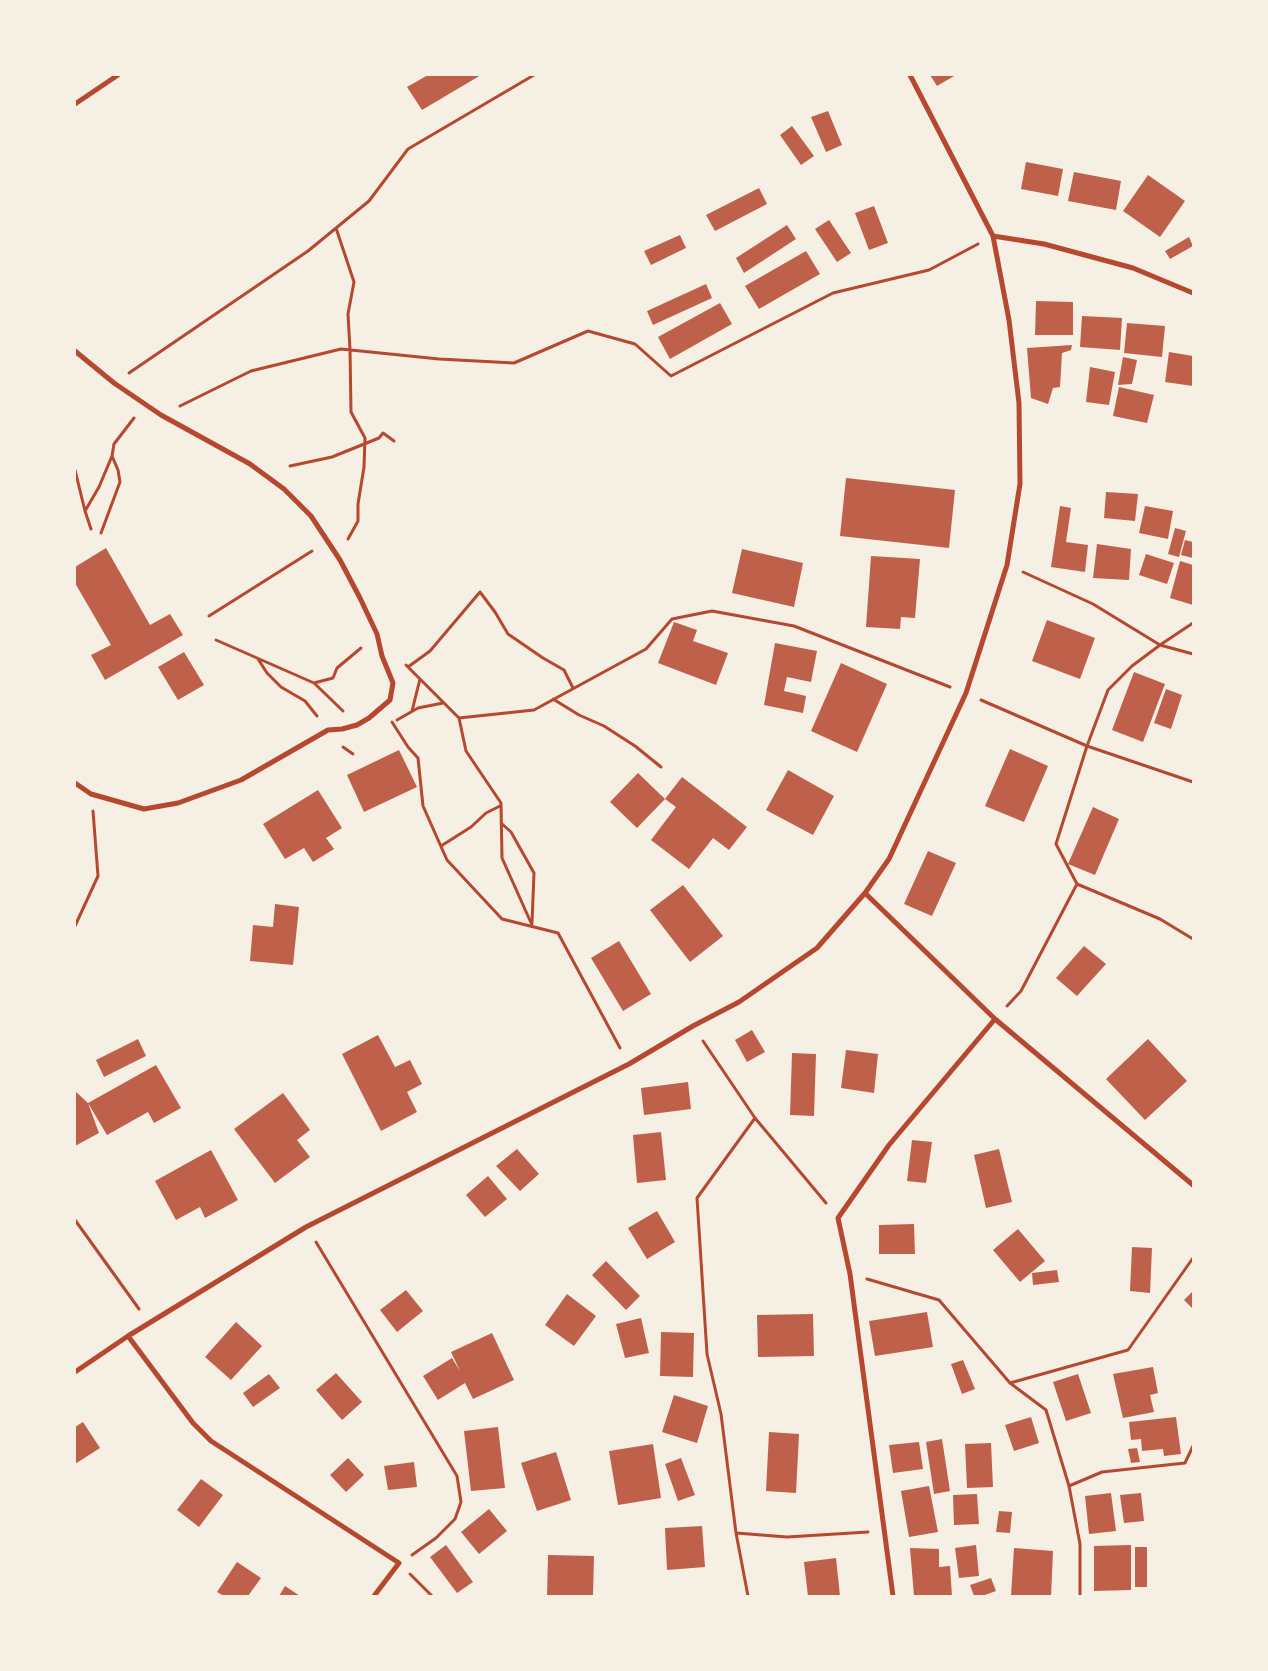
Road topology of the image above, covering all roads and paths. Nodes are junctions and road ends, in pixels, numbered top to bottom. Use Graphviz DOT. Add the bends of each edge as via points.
graph roads {
  1 [pos="118,75"];
  2 [pos="534,75"];
  3 [pos="910,75"];
  4 [pos="75,104"];
  5 [pos="336,228"];
  6 [pos="993,236"];
  7 [pos="1193,293"];
  8 [pos="350,350"];
  9 [pos="75,351"];
  10 [pos="114,383"];
  11 [pos="145,404"];
  12 [pos="161,415"];
  13 [pos="394,441"];
  14 [pos="364,444"];
  15 [pos="112,456"];
  16 [pos="290,466"];
  17 [pos="75,470"];
  18 [pos="85,511"];
  19 [pos="91,529"];
  20 [pos="101,533"];
  21 [pos="328,541"];
  22 [pos="340,560"];
  23 [pos="1007,565"];
  24 [pos="209,616"];
  25 [pos="1193,623"];
  26 [pos="377,634"];
  27 [pos="216,640"];
  28 [pos="1160,645"];
  29 [pos="1193,654"];
  30 [pos="257,658"];
  31 [pos="402,660"];
  32 [pos="408,667"];
  33 [pos="420,679"];
  34 [pos="314,683"];
  35 [pos="573,688"];
  36 [pos="966,693"];
  37 [pos="553,699"];
  38 [pos="390,700"];
  39 [pos="443,702"];
  40 [pos="412,711"];
  41 [pos="459,718"];
  42 [pos="392,723"];
  43 [pos="357,725"];
  44 [pos="328,730"];
  45 [pos="1087,746"];
  46 [pos="353,754"];
  47 [pos="661,766"];
  48 [pos="1193,782"];
  49 [pos="75,784"];
  50 [pos="91,794"];
  51 [pos="500,806"];
  52 [pos="501,823"];
  53 [pos="441,846"];
  54 [pos="1077,884"];
  55 [pos="865,893"];
  56 [pos="75,926"];
  57 [pos="532,926"];
  58 [pos="1193,939"];
  59 [pos="995,1019"];
  60 [pos="693,1026"];
  61 [pos="629,1064"];
  62 [pos="755,1118"];
  63 [pos="1193,1185"];
  64 [pos="838,1218"];
  65 [pos="75,1220"];
  66 [pos="306,1227"];
  67 [pos="1193,1258"];
  68 [pos="850,1274"];
  69 [pos="150,1323"];
  70 [pos="128,1336"];
  71 [pos="75,1372"];
  72 [pos="1010,1383"];
  73 [pos="1193,1446"];
  74 [pos="1069,1486"];
  75 [pos="884,1531"];
  76 [pos="736,1533"];
  77 [pos="399,1563"];
  78 [pos="374,1596"];
  79 [pos="432,1596"];
  80 [pos="748,1596"];
  81 [pos="893,1596"];
  82 [pos="1080,1596"];
  1 -- 4 [label="street"];
  2 -- 5 [label="path" via="408,149 368,201"];
  3 -- 6 [label="street"];
  5 -- 8 [label="path" via="354,282 348,314"];
  5 -- 10 [label="path" via="308,251"];
  6 -- 7 [label="street" via="1044,244 1132,268"];
  6 -- 8 [label="path" via="929,270 833,293 671,376 635,344 588,331 514,363"];
  6 -- 23 [label="street" via="1009,320 1019,402 1020,484"];
  8 -- 12 [label="path" via="340,349 251,371"];
  8 -- 14 [label="path" via="351,412 365,438"];
  9 -- 10 [label="street"];
  10 -- 11 [label="street"];
  11 -- 12 [label="street"];
  11 -- 15 [label="path" via="114,444"];
  12 -- 21 [label="street" via="250,464 284,489 311,516"];
  13 -- 14 [label="path" via="383,433"];
  14 -- 16 [label="path" via="332,457"];
  14 -- 22 [label="path" via="358,522 344,545"];
  15 -- 18 [label="path"];
  15 -- 20 [label="path" via="120,482"];
  17 -- 18 [label="path"];
  18 -- 19 [label="path"];
  21 -- 22 [label="street"];
  21 -- 24 [label="path"];
  22 -- 26 [label="street"];
  23 -- 28 [label="path" via="1093,604"];
  23 -- 36 [label="street"];
  25 -- 28 [label="path"];
  26 -- 34 [label="path" via="337,668 333,678"];
  26 -- 38 [label="street" via="393,683"];
  27 -- 30 [label="path"];
  28 -- 29 [label="path"];
  28 -- 45 [label="path" via="1108,690"];
  30 -- 34 [label="path"];
  30 -- 44 [label="path" via="281,687 305,701"];
  31 -- 32 [label="path"];
  32 -- 33 [label="path"];
  32 -- 35 [label="path" via="430,651 480,592 508,634 564,670"];
  33 -- 39 [label="path"];
  33 -- 40 [label="path"];
  34 -- 43 [label="path"];
  35 -- 36 [label="path" via="646,649 672,619 712,611 794,626"];
  35 -- 37 [label="path"];
  36 -- 45 [label="path"];
  36 -- 55 [label="street" via="889,858"];
  37 -- 41 [label="path" via="534,710"];
  37 -- 47 [label="path" via="604,726"];
  38 -- 42 [label="path" via="388,716"];
  38 -- 43 [label="street"];
  39 -- 40 [label="path"];
  39 -- 41 [label="path"];
  40 -- 42 [label="path"];
  41 -- 51 [label="path" via="466,751"];
  42 -- 53 [label="path" via="418,758 423,806"];
  43 -- 44 [label="street"];
  44 -- 46 [label="path" via="332,739"];
  44 -- 50 [label="street" via="241,780 178,804 144,809"];
  45 -- 48 [label="path"];
  45 -- 54 [label="path" via="1056,844"];
  49 -- 50 [label="street"];
  50 -- 56 [label="path" via="98,876"];
  51 -- 52 [label="path"];
  51 -- 53 [label="path"];
  52 -- 57 [label="path" via="502,858"];
  52 -- 57 [label="path" via="510,832 534,873"];
  53 -- 57 [label="path" via="447,860 502,919"];
  54 -- 58 [label="path" via="1160,919"];
  54 -- 59 [label="path" via="1021,991"];
  55 -- 59 [label="street"];
  55 -- 60 [label="street" via="817,948 739,1002"];
  57 -- 61 [label="path" via="558,933"];
  59 -- 63 [label="street"];
  59 -- 64 [label="street" via="889,1145"];
  60 -- 61 [label="street"];
  60 -- 62 [label="path"];
  61 -- 66 [label="street"];
  62 -- 64 [label="path"];
  62 -- 76 [label="path" via="697,1198 707,1354 721,1414"];
  64 -- 68 [label="street"];
  65 -- 69 [label="path"];
  66 -- 69 [label="street"];
  66 -- 77 [label="path" via="457,1476 461,1502 455,1519 436,1538"];
  67 -- 72 [label="path" via="1128,1350"];
  68 -- 72 [label="path" via="939,1300"];
  68 -- 75 [label="street"];
  69 -- 70 [label="street"];
  70 -- 71 [label="street"];
  70 -- 77 [label="street" via="193,1423 211,1441"];
  72 -- 74 [label="path" via="1046,1410"];
  73 -- 74 [label="path" via="1185,1463 1102,1472"];
  74 -- 82 [label="path" via="1080,1544"];
  75 -- 76 [label="path" via="787,1537"];
  75 -- 81 [label="street"];
  76 -- 80 [label="path"];
  77 -- 78 [label="street"];
  77 -- 79 [label="path"];
}
